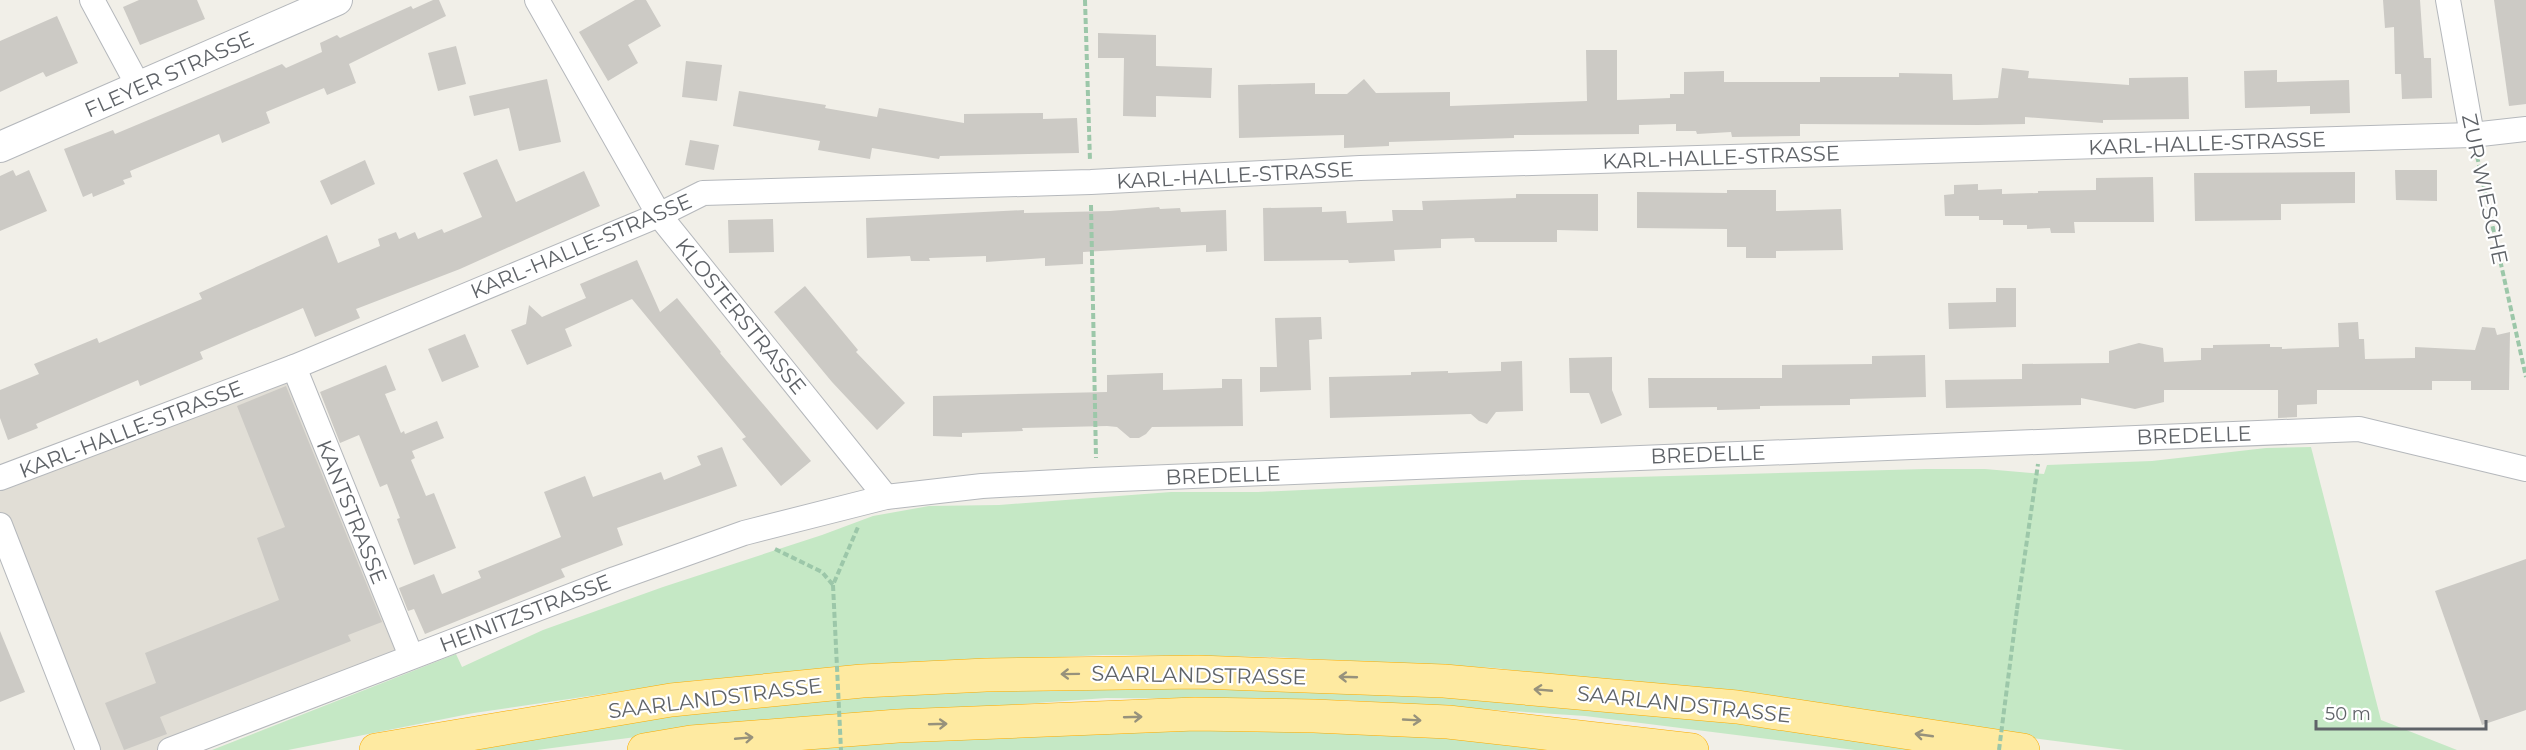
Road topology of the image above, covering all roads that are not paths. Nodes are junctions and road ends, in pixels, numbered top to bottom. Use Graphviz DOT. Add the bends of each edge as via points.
graph roads {
  1 [pos="92,0"];
  2 [pos="337,0"];
  3 [pos="537,0"];
  4 [pos="2448,0"];
  5 [pos="139,87"];
  6 [pos="2526,129"];
  7 [pos="2472,135"];
  8 [pos="0,147"];
  9 [pos="659,215"];
  10 [pos="294,367"];
  11 [pos="2526,469"];
  12 [pos="0,478"];
  13 [pos="878,499"];
  14 [pos="0,525"];
  15 [pos="411,657"];
  16 [pos="88,750"];
  17 [pos="170,750"];
  18 [pos="376,750"];
  19 [pos="644,750"];
  20 [pos="1692,750"];
  21 [pos="2024,750"];
  1 -- 5 [label="street"];
  2 -- 5 [label="street, FLEYER STRASSE"];
  3 -- 9 [label="street, KLOSTERSTRASSE"];
  4 -- 7 [label="street, ZUR WIESCHE"];
  5 -- 8 [label="street, FLEYER STRASSE"];
  6 -- 7 [label="street, KARL-HALLE-STRASSE"];
  7 -- 9 [label="street, KARL-HALLE-STRASSE" via="704,192"];
  9 -- 10 [label="street, KARL-HALLE-STRASSE"];
  9 -- 13 [label="street, KLOSTERSTRASSE"];
  10 -- 12 [label="street, KARL-HALLE-STRASSE"];
  10 -- 15 [label="street, KANTSTRASSE"];
  11 -- 13 [label="street, BREDELLE" via="2359,429 1095,480 982,486"];
  13 -- 15 [label="street, HEINITZSTRASSE" via="744,533"];
  14 -- 16 [label="street"];
  15 -- 17 [label="street, HEINITZSTRASSE"];
  21 -- 18 [label="highway, SAARLANDSTRASSE, one-way" via="1714,705 1444,681 1198,672 861,681 671,700"];
  19 -- 20 [label="highway, SAARLANDSTRASSE, one-way" via="691,742 898,726 1195,714 1448,722"];
}
